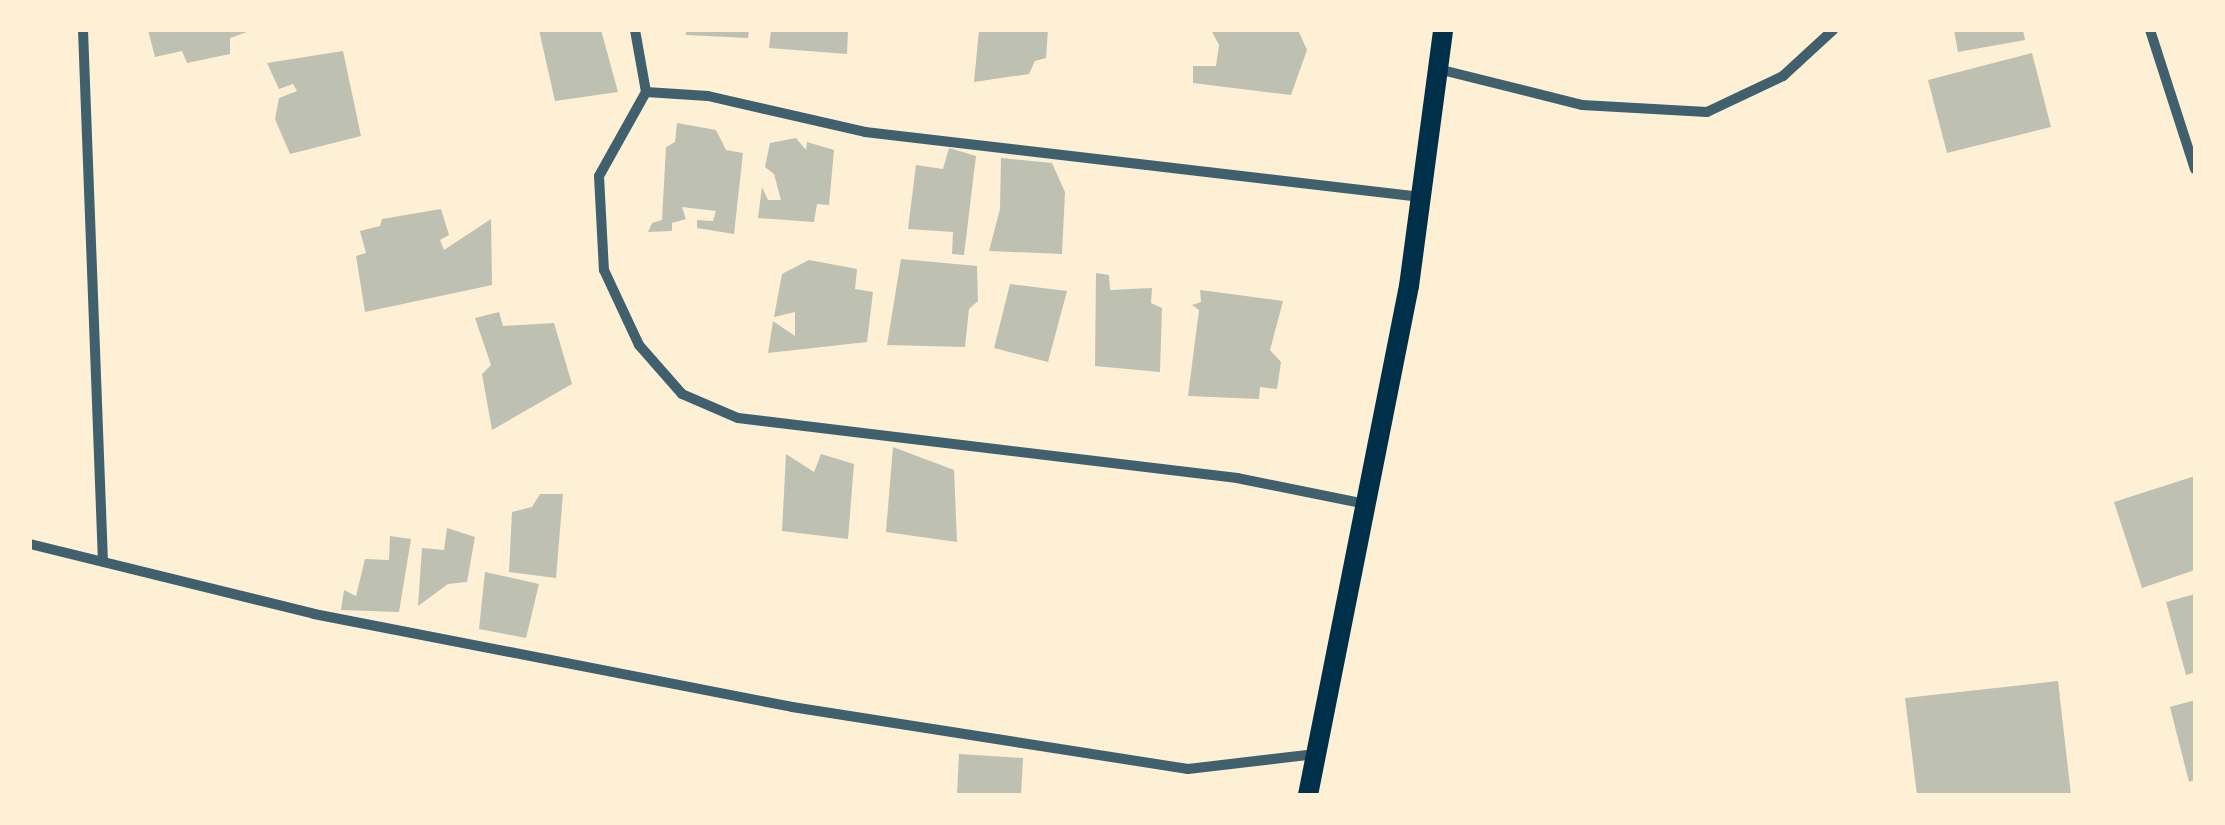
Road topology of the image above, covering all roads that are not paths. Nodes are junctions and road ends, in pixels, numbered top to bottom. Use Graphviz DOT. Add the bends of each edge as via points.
graph roads {
  1 [pos="83,30"];
  2 [pos="635,30"];
  3 [pos="1443,30"];
  4 [pos="1832,30"];
  5 [pos="2150,30"];
  6 [pos="1438,69"];
  7 [pos="646,92"];
  8 [pos="2195,168"];
  9 [pos="1422,197"];
  10 [pos="1367,504"];
  11 [pos="30,544"];
  12 [pos="103,562"];
  13 [pos="1318,754"];
  14 [pos="1308,795"];
  1 -- 12 [label="street"];
  2 -- 7 [label="street"];
  3 -- 6 [label="main road"];
  4 -- 6 [label="street" via="1783,76 1707,112 1582,105"];
  5 -- 8 [label="street"];
  6 -- 9 [label="main road"];
  7 -- 9 [label="street" via="708,96 865,132"];
  7 -- 10 [label="street" via="598,176 604,270 639,344 682,394 738,418 1238,478"];
  9 -- 10 [label="main road"];
  10 -- 13 [label="main road"];
  11 -- 12 [label="street"];
  12 -- 13 [label="street" via="314,614 792,707 1188,769"];
  13 -- 14 [label="main road"];
}
